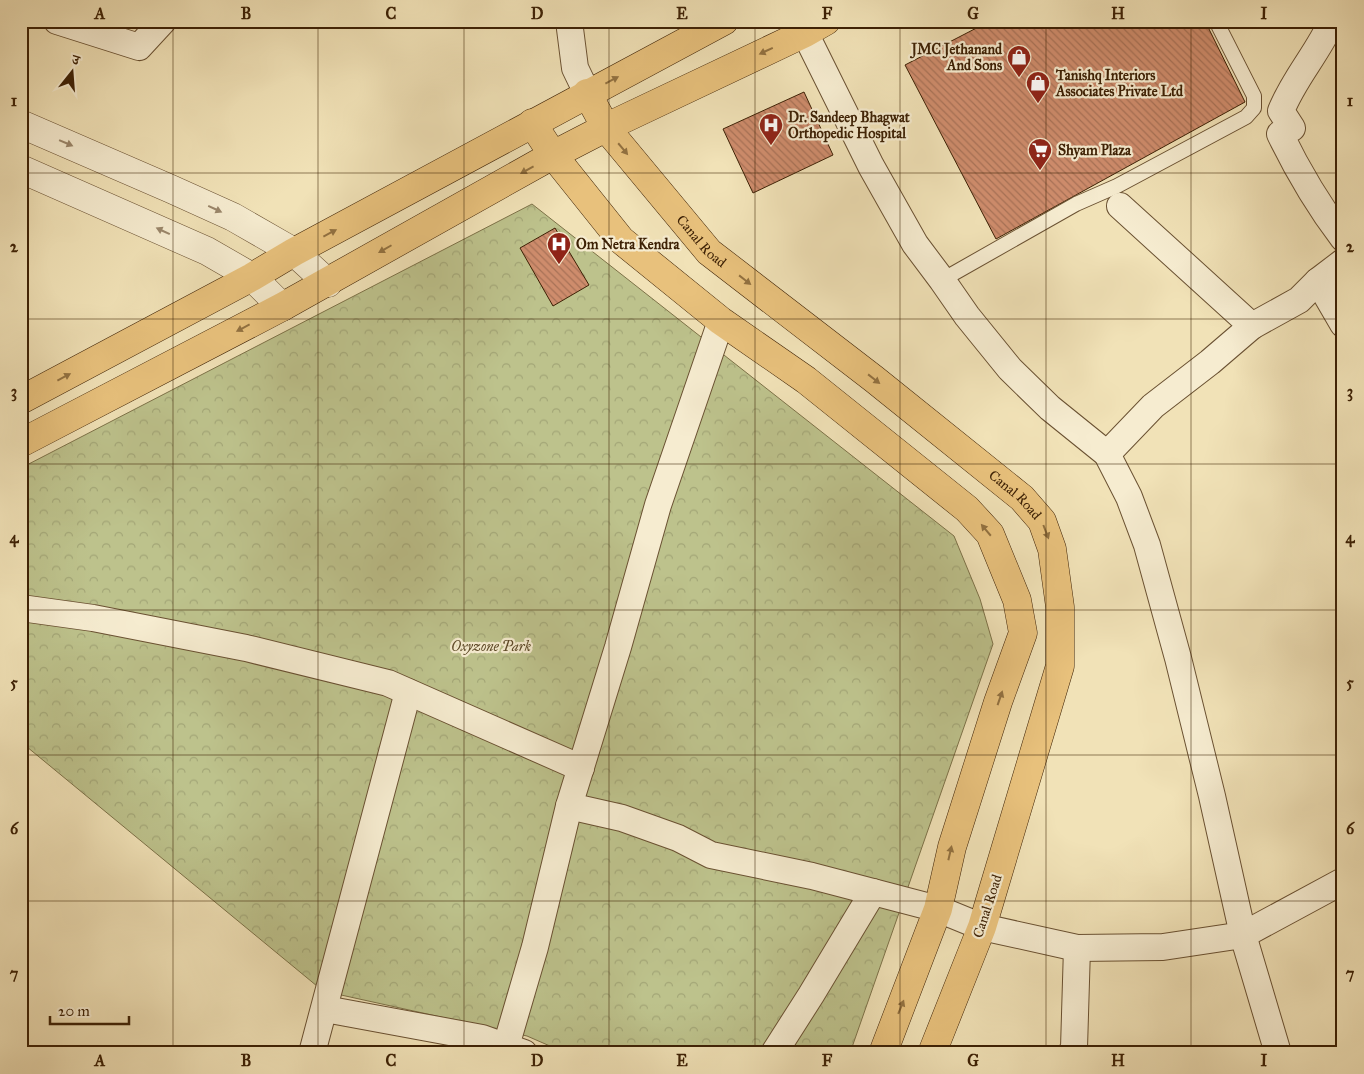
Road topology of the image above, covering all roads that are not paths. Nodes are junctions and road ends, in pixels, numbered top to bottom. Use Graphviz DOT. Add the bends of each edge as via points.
graph roads {
  1 [pos="57,21"];
  2 [pos="163,21"];
  3 [pos="569,21"];
  4 [pos="724,21"];
  5 [pos="1216,21"];
  6 [pos="1332,21"];
  7 [pos="815,27"];
  8 [pos="587,93"];
  9 [pos="532,123"];
  10 [pos="21,124"];
  11 [pos="606,128"];
  12 [pos="553,155"];
  13 [pos="21,169"];
  14 [pos="1120,206"];
  15 [pos="1343,238"];
  16 [pos="294,252"];
  17 [pos="1343,262"];
  18 [pos="252,277"];
  19 [pos="942,280"];
  20 [pos="1318,281"];
  21 [pos="328,282"];
  22 [pos="282,307"];
  23 [pos="721,321"];
  24 [pos="1343,324"];
  25 [pos="1252,326"];
  26 [pos="21,400"];
  27 [pos="21,443"];
  28 [pos="1107,454"];
  29 [pos="21,608"];
  30 [pos="408,692"];
  31 [pos="581,768"];
  32 [pos="569,806"];
  33 [pos="1343,881"];
  34 [pos="873,892"];
  35 [pos="938,910"];
  36 [pos="982,927"];
  37 [pos="1243,935"];
  38 [pos="1077,948"];
  39 [pos="325,1009"];
  40 [pos="512,1051"];
  41 [pos="1074,1051"];
  42 [pos="312,1053"];
  43 [pos="774,1053"];
  44 [pos="883,1053"];
  45 [pos="932,1053"];
  46 [pos="1278,1053"];
  1 -- 2 [label="street" via="138,47"];
  3 -- 8 [label="street" via="575,68"];
  8 -- 4 [label="main road, one-way"];
  5 -- 19 [label="lane" via="1254,96 1254,108 1246,117 1117,186 1076,204"];
  6 -- 15 [label="street" via="1324,41 1285,101 1281,111 1292,128 1280,134 1299,172"];
  7 -- 11 [label="main road, one-way"];
  7 -- 19 [label="street" via="871,166 914,244"];
  8 -- 9 [label="main road"];
  8 -- 11 [label="main road, Canal Road"];
  9 -- 12 [label="main road"];
  16 -- 9 [label="main road, one-way"];
  10 -- 16 [label="street, one-way" via="232,217"];
  11 -- 12 [label="main road"];
  11 -- 36 [label="main road, Canal Road, one-way" via="709,252 979,463 1022,498 1042,521 1052,549 1060,607 1060,666"];
  12 -- 21 [label="main road, one-way"];
  12 -- 23 [label="main road" via="621,240"];
  18 -- 13 [label="street, one-way" via="198,247"];
  14 -- 25 [label="street"];
  16 -- 18 [label="main road"];
  16 -- 21 [label="street"];
  17 -- 20 [label="street"];
  18 -- 22 [label="street"];
  26 -- 18 [label="main road, one-way"];
  19 -- 28 [label="street" via="1010,369 1050,408"];
  20 -- 24 [label="street"];
  20 -- 25 [label="street" via="1299,300"];
  21 -- 22 [label="main road"];
  22 -- 27 [label="main road, one-way"];
  23 -- 31 [label="street" via="658,505"];
  35 -- 23 [label="main road, one-way" via="952,847 1023,633 1017,600 990,534 967,509 806,380"];
  25 -- 28 [label="street" via="1153,406"];
  28 -- 37 [label="street" via="1129,497 1147,545 1201,750"];
  29 -- 30 [label="street" via="93,618 246,648 388,683"];
  30 -- 31 [label="street"];
  30 -- 39 [label="street"];
  31 -- 32 [label="street"];
  32 -- 34 [label="street" via="622,818 678,838 711,855"];
  32 -- 40 [label="street"];
  33 -- 37 [label="street"];
  34 -- 35 [label="street"];
  34 -- 43 [label="street"];
  35 -- 36 [label="street"];
  44 -- 35 [label="main road, one-way"];
  36 -- 38 [label="street"];
  36 -- 45 [label="main road, Canal Road"];
  37 -- 38 [label="street" via="1163,947"];
  37 -- 46 [label="street"];
  38 -- 41 [label="street"];
  39 -- 40 [label="street" via="482,1038"];
  39 -- 42 [label="street"];
}
